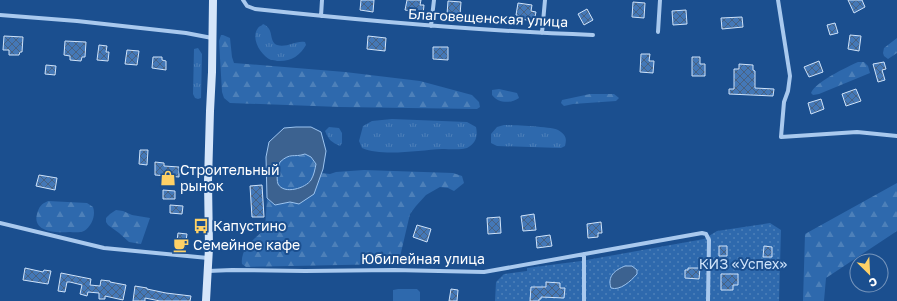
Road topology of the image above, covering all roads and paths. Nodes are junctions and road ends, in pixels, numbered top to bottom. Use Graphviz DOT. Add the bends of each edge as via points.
graph roads {
  1 [pos="213,0"];
  2 [pos="243,0"];
  3 [pos="322,0"];
  4 [pos="434,0"];
  5 [pos="545,0"];
  6 [pos="660,0"];
  7 [pos="778,0"];
  8 [pos="0,15"];
  9 [pos="321,16"];
  10 [pos="431,26"];
  11 [pos="658,32"];
  12 [pos="542,33"];
  13 [pos="593,34"];
  14 [pos="212,38"];
  15 [pos="897,136"];
  16 [pos="0,223"];
  17 [pos="584,254"];
  18 [pos="208,258"];
  19 [pos="208,271"];
  20 [pos="206,301"];
  21 [pos="584,301"];
  22 [pos="708,301"];
  1 -- 14 [label="main road"];
  2 -- 9 [label="street, Благовещенская улица" via="247,6 255,9"];
  3 -- 9 [label="street"];
  4 -- 10 [label="street"];
  5 -- 12 [label="street"];
  6 -- 11 [label="street"];
  7 -- 15 [label="street" via="790,76 784,102 781,136 858,132"];
  8 -- 14 [label="street" via="77,21"];
  9 -- 10 [label="street, Благовещенская улица"];
  10 -- 12 [label="street, Благовещенская улица"];
  12 -- 13 [label="street, Благовещенская улица"];
  14 -- 18 [label="main road"];
  16 -- 18 [label="street" via="104,248"];
  17 -- 19 [label="street, Юбилейная улица" via="484,272"];
  17 -- 21 [label="street"];
  17 -- 22 [label="street, Юбилейная улица" via="702,232 709,240"];
  18 -- 19 [label="main road"];
  19 -- 20 [label="main road"];
}
